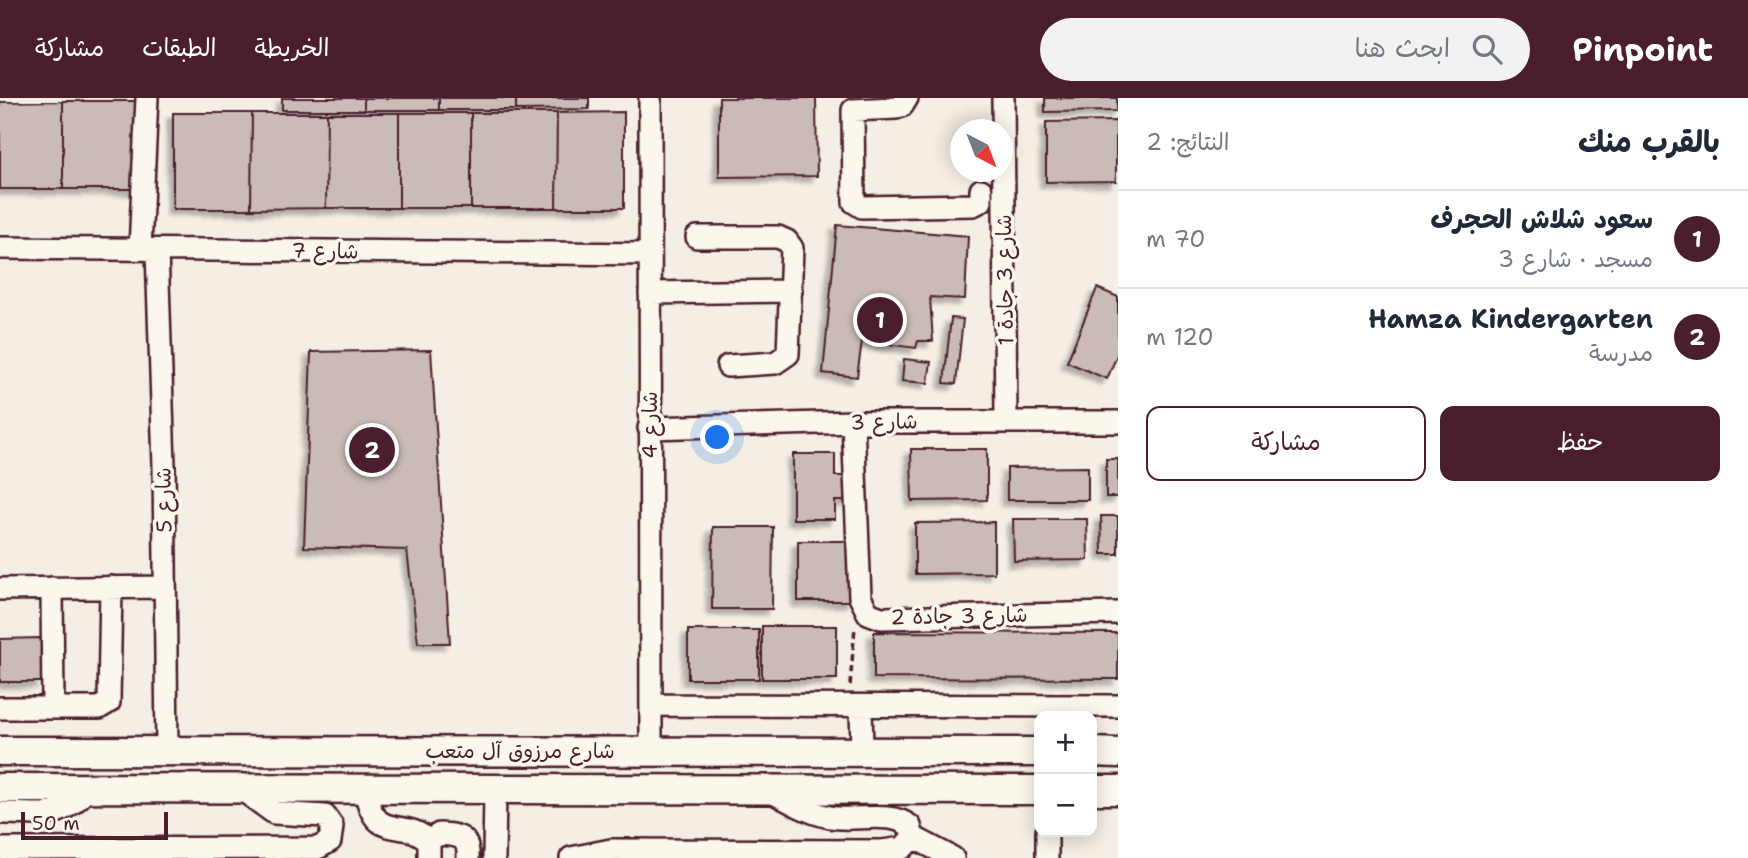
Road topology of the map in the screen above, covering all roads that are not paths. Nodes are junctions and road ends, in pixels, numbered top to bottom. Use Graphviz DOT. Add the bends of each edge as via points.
graph roads {
  1 [pos="147,98"];
  2 [pos="650,98"];
  3 [pos="907,98"];
  4 [pos="1003,98"];
  5 [pos="853,104"];
  6 [pos="981,190"];
  7 [pos="697,237"];
  8 [pos="0,248"];
  9 [pos="148,250"];
  10 [pos="650,254"];
  11 [pos="791,291"];
  12 [pos="650,293"];
  13 [pos="728,366"];
  14 [pos="1006,421"];
  15 [pos="853,422"];
  16 [pos="1118,422"];
  17 [pos="649,428"];
  18 [pos="111,587"];
  19 [pos="165,587"];
  20 [pos="52,588"];
  21 [pos="0,589"];
  22 [pos="1118,613"];
  23 [pos="651,705"];
  24 [pos="855,706"];
  25 [pos="1118,706"];
  26 [pos="0,708"];
  27 [pos="53,708"];
  28 [pos="0,751"];
  29 [pos="167,751"];
  30 [pos="651,752"];
  31 [pos="710,752"];
  32 [pos="773,752"];
  33 [pos="862,752"];
  34 [pos="1034,752"];
  35 [pos="1097,752"];
  36 [pos="1118,752"];
  37 [pos="0,788"];
  38 [pos="89,789"];
  39 [pos="241,789"];
  40 [pos="365,789"];
  41 [pos="495,789"];
  42 [pos="708,789"];
  43 [pos="768,789"];
  44 [pos="1034,790"];
  45 [pos="1097,790"];
  46 [pos="1118,790"];
  47 [pos="0,813"];
  48 [pos="913,837"];
  49 [pos="1047,837"];
  50 [pos="0,849"];
  51 [pos="429,850"];
  52 [pos="468,858"];
  53 [pos="494,858"];
  54 [pos="575,858"];
  55 [pos="953,858"];
  56 [pos="1047,858"];
  1 -- 9 [label="street, شارع 5"];
  2 -- 10 [label="street, شارع 4"];
  3 -- 5 [label="street" via="897,108"];
  4 -- 14 [label="street, شارع 3 جادة 1"];
  5 -- 6 [label="street" via="852,198 858,205 973,205 981,201"];
  7 -- 11 [label="street" via="778,237 787,241 792,248"];
  8 -- 9 [label="street, شارع 7"];
  9 -- 10 [label="street, شارع 7"];
  9 -- 19 [label="street, شارع 5"];
  10 -- 12 [label="street, شارع 4"];
  11 -- 12 [label="street"];
  11 -- 13 [label="street" via="788,354 775,363"];
  12 -- 17 [label="street, شارع 4"];
  14 -- 15 [label="street, شارع 3"];
  14 -- 16 [label="street, شارع 3"];
  15 -- 17 [label="street, شارع 3"];
  15 -- 22 [label="street, شارع 3 جادة 2" via="860,597 868,613 881,618"];
  17 -- 23 [label="street, شارع 4"];
  18 -- 19 [label="street"];
  18 -- 20 [label="street"];
  18 -- 27 [label="street" via="109,702 99,708"];
  19 -- 29 [label="street, شارع 5"];
  20 -- 21 [label="street"];
  20 -- 27 [label="street"];
  23 -- 24 [label="street"];
  23 -- 30 [label="street, شارع 4"];
  24 -- 25 [label="street"];
  24 -- 33 [label="street"];
  26 -- 27 [label="street"];
  28 -- 29 [label="main road, شارع مرزوق آل متعب"];
  29 -- 30 [label="main road, شارع مرزوق آل متعب"];
  30 -- 31 [label="main road, شارع مرزوق آل متعب"];
  31 -- 32 [label="main road, شارع مرزوق آل متعب"];
  31 -- 42 [label="main road" via="717,758 720,776"];
  32 -- 33 [label="main road, شارع مرزوق آل متعب"];
  32 -- 43 [label="main road" via="762,765"];
  33 -- 34 [label="main road, شارع مرزوق آل متعب"];
  35 -- 36 [label="main road"];
  37 -- 38 [label="main road, شارع مرزوق آل متعب"];
  38 -- 39 [label="main road, شارع مرزوق آل متعب"];
  38 -- 47 [label="street" via="59,813"];
  39 -- 40 [label="main road, شارع مرزوق آل متعب"];
  39 -- 50 [label="street" via="274,813 325,816 332,826 330,841 318,848"];
  40 -- 41 [label="main road, شارع مرزوق آل متعب"];
  40 -- 51 [label="street" via="368,806 380,823 418,834"];
  41 -- 42 [label="main road, شارع مرزوق آل متعب"];
  41 -- 53 [label="street"];
  42 -- 43 [label="main road, شارع مرزوق آل متعب"];
  43 -- 44 [label="main road, شارع مرزوق آل متعب"];
  43 -- 48 [label="street" via="818,815 898,819 910,826"];
  45 -- 46 [label="main road"];
  48 -- 54 [label="street" via="904,848 882,851 611,850"];
  48 -- 55 [label="street"];
  49 -- 56 [label="street"];
  51 -- 52 [label="street" via="439,834 464,837"];
}
